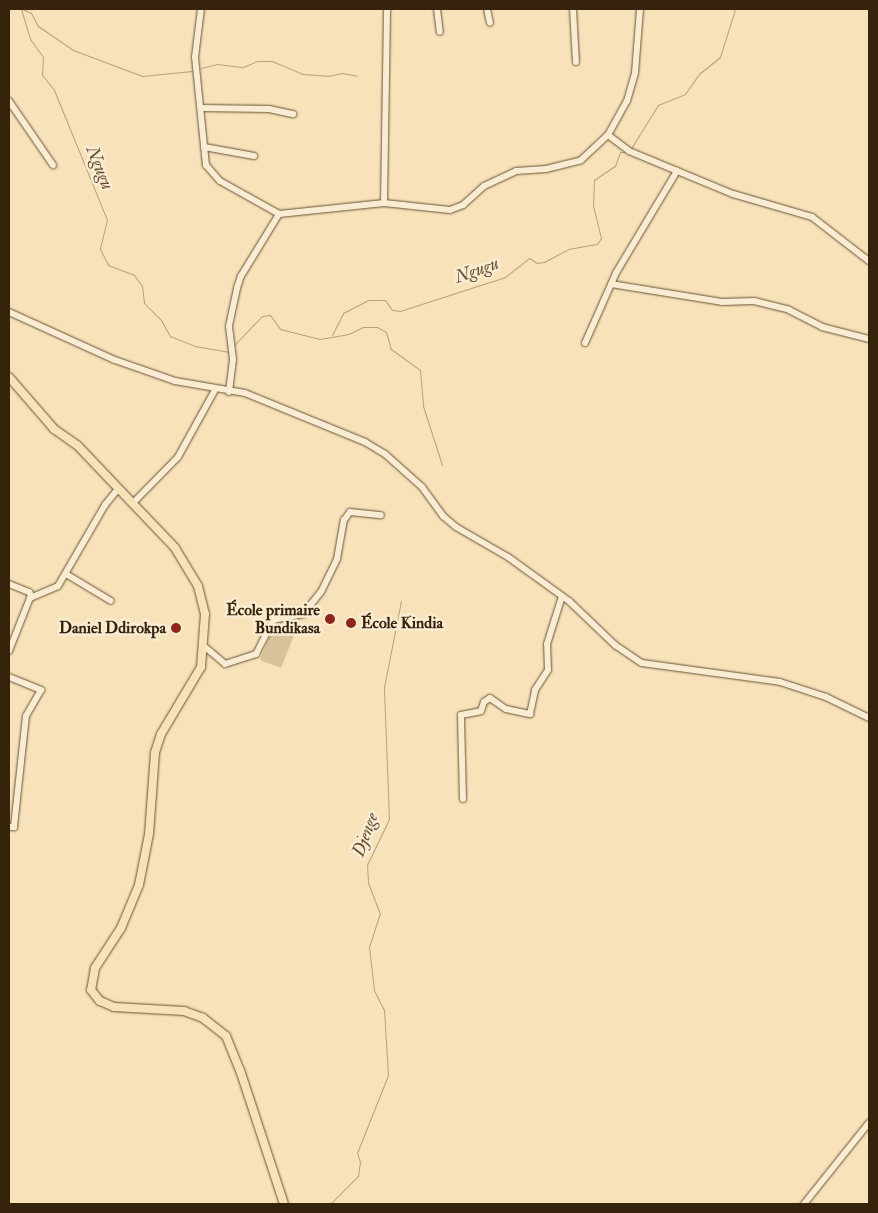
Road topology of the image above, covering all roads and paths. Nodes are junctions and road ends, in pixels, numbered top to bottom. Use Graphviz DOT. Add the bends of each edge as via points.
graph roads {
  1 [pos="201,9"];
  2 [pos="387,9"];
  3 [pos="438,9"];
  4 [pos="487,9"];
  5 [pos="574,9"];
  6 [pos="640,9"];
  7 [pos="490,23"];
  8 [pos="440,32"];
  9 [pos="576,62"];
  10 [pos="9,101"];
  11 [pos="202,108"];
  12 [pos="293,114"];
  13 [pos="608,135"];
  14 [pos="204,147"];
  15 [pos="254,156"];
  16 [pos="53,165"];
  17 [pos="676,171"];
  18 [pos="384,203"];
  19 [pos="279,214"];
  20 [pos="869,261"];
  21 [pos="612,284"];
  22 [pos="9,312"];
  23 [pos="869,339"];
  24 [pos="585,343"];
  25 [pos="9,377"];
  26 [pos="215,390"];
  27 [pos="229,392"];
  28 [pos="118,489"];
  29 [pos="133,503"];
  30 [pos="381,515"];
  31 [pos="66,574"];
  32 [pos="9,584"];
  33 [pos="562,596"];
  34 [pos="32,597"];
  35 [pos="111,601"];
  36 [pos="205,647"];
  37 [pos="9,651"];
  38 [pos="9,677"];
  39 [pos="869,718"];
  40 [pos="463,799"];
  41 [pos="9,827"];
  42 [pos="869,1123"];
  43 [pos="284,1204"];
  44 [pos="804,1204"];
  1 -- 11 [label="street" via="195,56"];
  2 -- 18 [label="street"];
  3 -- 8 [label="street"];
  4 -- 7 [label="street"];
  5 -- 9 [label="street"];
  6 -- 13 [label="street" via="635,73 621,115"];
  10 -- 16 [label="street"];
  11 -- 12 [label="street" via="269,109"];
  11 -- 14 [label="street"];
  13 -- 17 [label="street" via="629,151"];
  13 -- 18 [label="street" via="581,160 516,171 484,186 463,205 450,210"];
  14 -- 15 [label="street"];
  14 -- 19 [label="street" via="206,165 211,174"];
  17 -- 20 [label="street" via="733,194 812,217"];
  17 -- 21 [label="street"];
  18 -- 19 [label="street"];
  19 -- 27 [label="street" via="241,276 229,337 233,359"];
  21 -- 23 [label="street" via="722,302 754,300 789,310 822,327"];
  21 -- 24 [label="street"];
  22 -- 26 [label="street" via="115,360 175,381"];
  25 -- 28 [label="main road" via="54,429 78,446"];
  26 -- 27 [label="street"];
  26 -- 29 [label="street" via="178,457"];
  27 -- 33 [label="street" via="245,393 323,423 385,454 422,487 443,516 456,527 508,557"];
  28 -- 29 [label="main road"];
  28 -- 31 [label="street" via="105,505"];
  29 -- 36 [label="main road" via="175,548 190,570 203,600"];
  30 -- 36 [label="street" via="350,512 344,520 337,559 321,592 303,614 273,620 256,654 225,664"];
  31 -- 34 [label="street" via="58,586"];
  31 -- 35 [label="street"];
  32 -- 34 [label="street"];
  33 -- 39 [label="street" via="615,645 642,663 780,682 826,697"];
  33 -- 40 [label="street" via="547,644 548,670 536,690 530,714 506,708 490,698 484,702 481,711 461,715"];
  34 -- 37 [label="street"];
  36 -- 43 [label="main road" via="194,683 161,734 155,753 149,834 139,885 121,928 95,968 91,990 100,1001 114,1007 184,1011 203,1018 226,1036 238,1062"];
  38 -- 41 [label="street" via="41,690 26,716 14,827"];
  42 -- 44 [label="street"];
}
